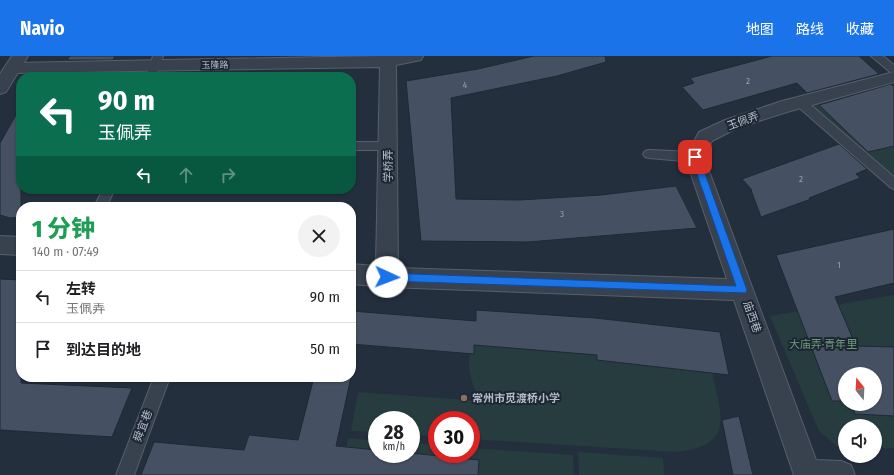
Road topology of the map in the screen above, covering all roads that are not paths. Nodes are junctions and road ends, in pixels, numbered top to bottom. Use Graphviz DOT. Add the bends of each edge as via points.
graph roads {
  1 [pos="415,56"];
  2 [pos="876,56"];
  3 [pos="387,59"];
  4 [pos="17,62"];
  5 [pos="154,66"];
  6 [pos="894,70"];
  7 [pos="894,77"];
  8 [pos="0,88"];
  9 [pos="800,102"];
  10 [pos="356,146"];
  11 [pos="388,146"];
  12 [pos="649,154"];
  13 [pos="695,157"];
  14 [pos="894,184"];
  15 [pos="0,245"];
  16 [pos="16,246"];
  17 [pos="356,274"];
  18 [pos="387,277"];
  19 [pos="743,290"];
  20 [pos="160,382"];
  21 [pos="807,474"];
  22 [pos="125,475"];
  23 [pos="841,475"];
  1 -- 3 [label="street, 玉隆路"];
  2 -- 6 [label="lane"];
  3 -- 5 [label="street, 玉隆路"];
  3 -- 11 [label="street, 学桥弄"];
  4 -- 5 [label="street, 玉隆路"];
  4 -- 8 [label="street"];
  7 -- 9 [label="street, 玉佩弄"];
  9 -- 13 [label="street, 玉佩弄" via="731,124 705,137"];
  9 -- 14 [label="lane"];
  10 -- 11 [label="lane"];
  11 -- 18 [label="street, 学桥弄"];
  12 -- 13 [label="lane"];
  13 -- 19 [label="street"];
  15 -- 16 [label="street"];
  17 -- 18 [label="street, 庙西巷"];
  18 -- 19 [label="street, 庙西巷"];
  19 -- 21 [label="street, 庙西巷"];
  20 -- 22 [label="lane, 舜宜巷"];
  21 -- 23 [label="street"];
}
